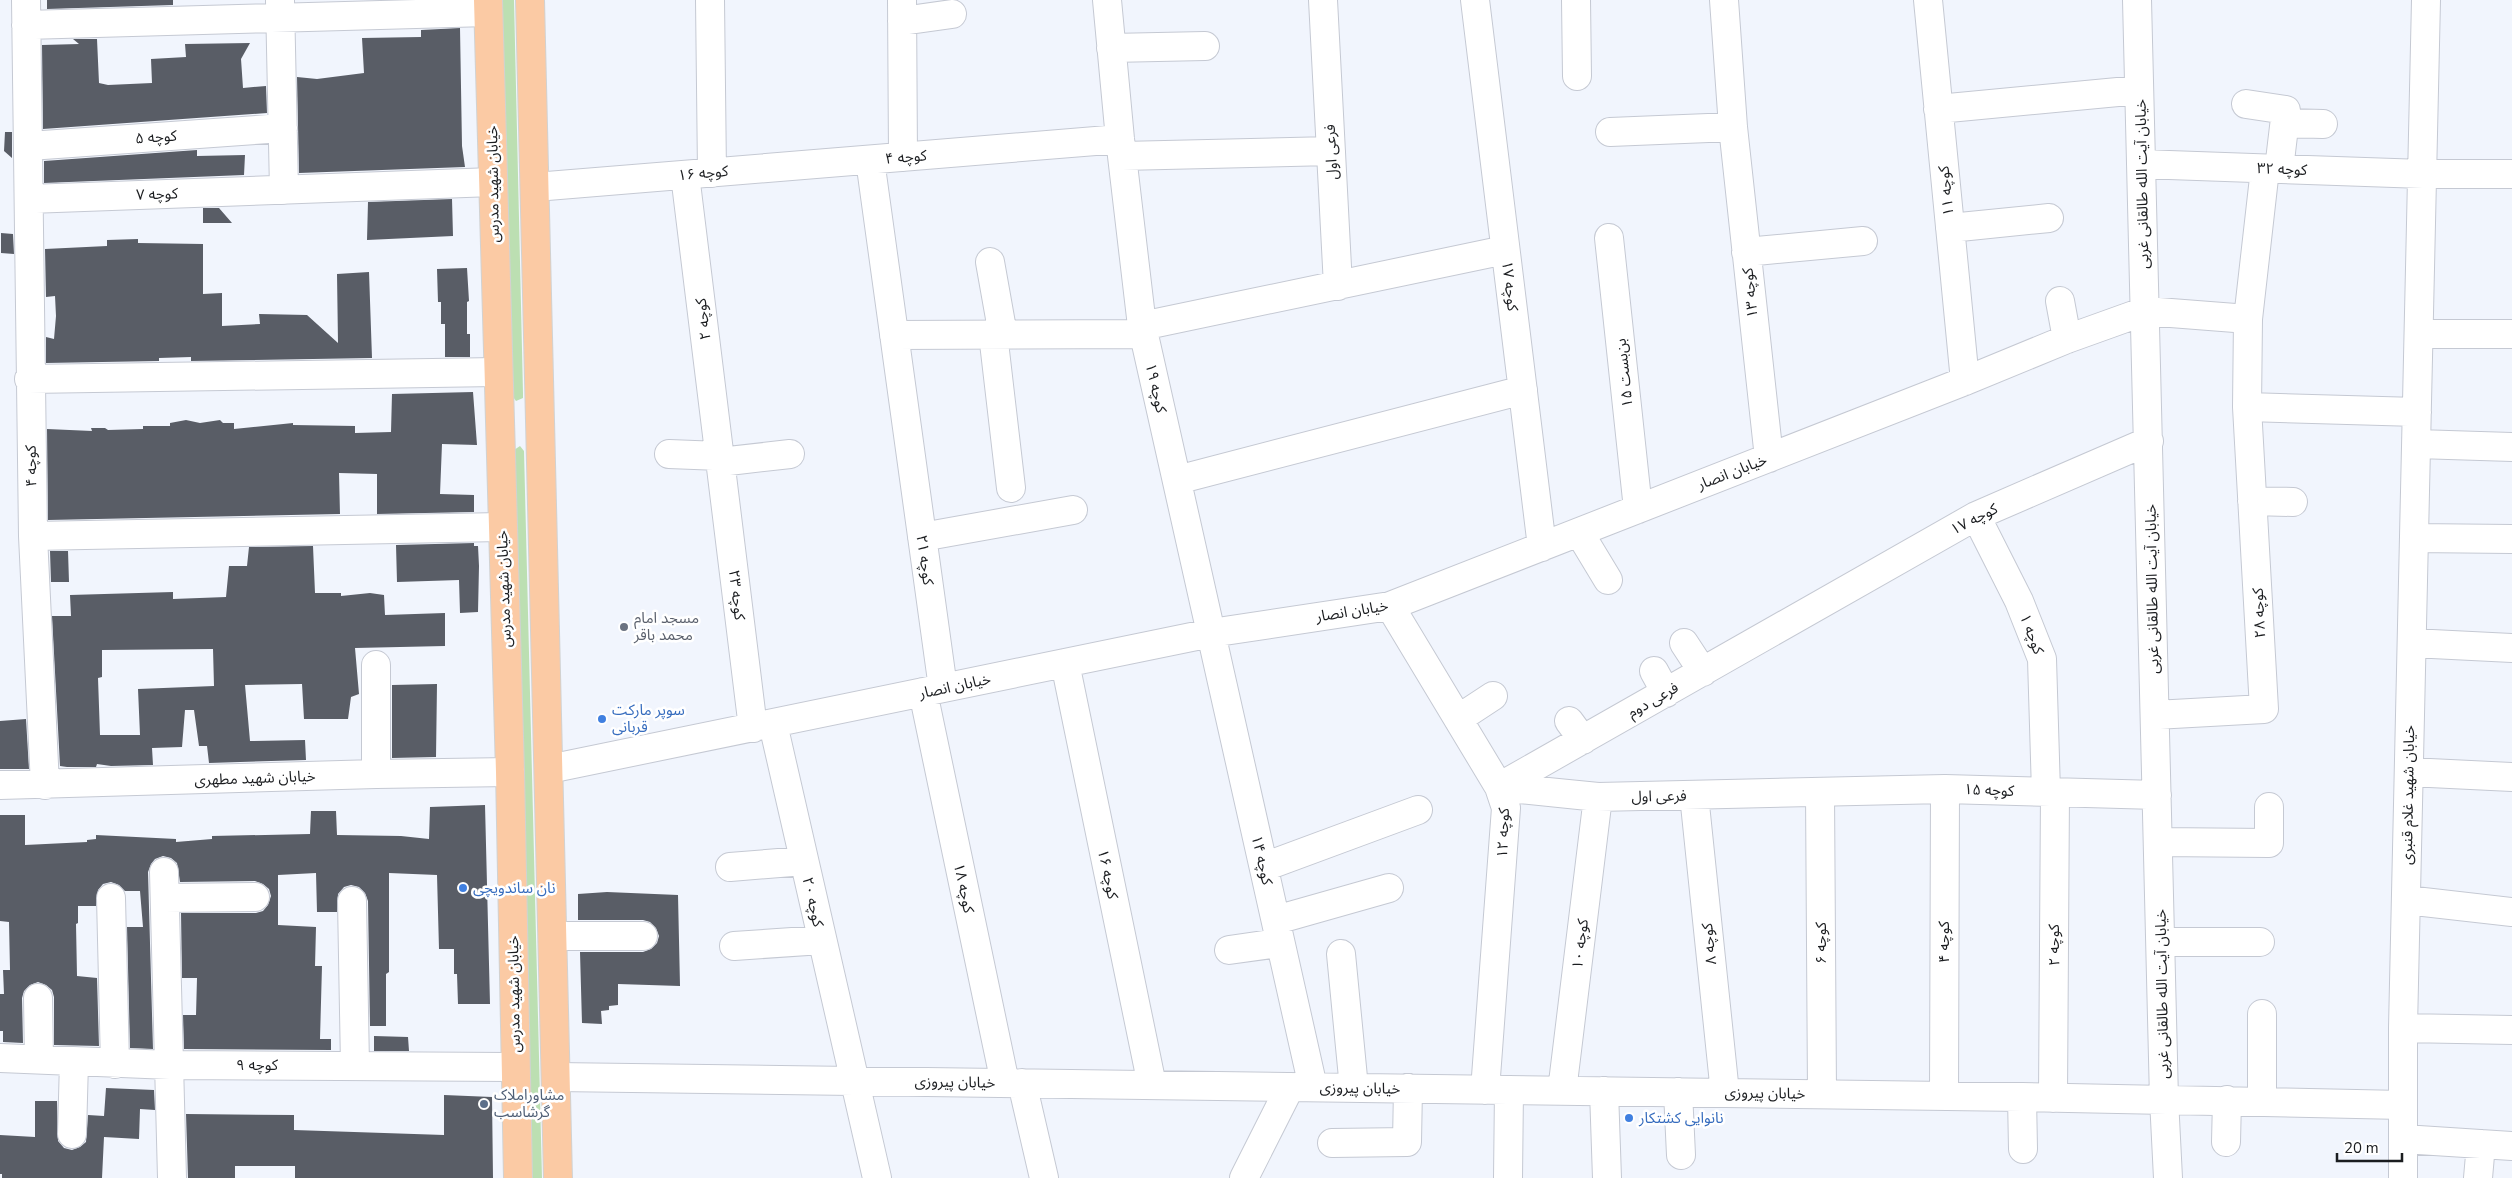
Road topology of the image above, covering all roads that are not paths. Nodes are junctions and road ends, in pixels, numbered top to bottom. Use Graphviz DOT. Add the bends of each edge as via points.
graph roads {
  1 [pos="530,0"];
  2 [pos="710,0"];
  3 [pos="1107,0"];
  4 [pos="1576,0"];
  5 [pos="1724,0"];
  6 [pos="1928,0"];
  7 [pos="2137,0"];
  8 [pos="2426,0"];
  9 [pos="488,6"];
  10 [pos="280,9"];
  11 [pos="1324,9"];
  12 [pos="189,10"];
  13 [pos="902,10"];
  14 [pos="26,13"];
  15 [pos="1476,13"];
  16 [pos="952,14"];
  17 [pos="1205,46"];
  18 [pos="1111,48"];
  19 [pos="1577,76"];
  20 [pos="2139,90"];
  21 [pos="2246,104"];
  22 [pos="1938,109"];
  23 [pos="2285,116"];
  24 [pos="2323,124"];
  25 [pos="283,128"];
  26 [pos="1732,128"];
  27 [pos="1610,132"];
  28 [pos="29,146"];
  29 [pos="1121,148"];
  30 [pos="1331,151"];
  31 [pos="903,157"];
  32 [pos="870,160"];
  33 [pos="2141,164"];
  34 [pos="2272,169"];
  35 [pos="712,173"];
  36 [pos="2423,174"];
  37 [pos="2512,174"];
  38 [pos="685,175"];
  39 [pos="493,182"];
  40 [pos="536,187"];
  41 [pos="284,190"];
  42 [pos="29,199"];
  43 [pos="2049,218"];
  44 [pos="1950,228"];
  45 [pos="1609,238"];
  46 [pos="1863,241"];
  47 [pos="1505,250"];
  48 [pos="1746,252"];
  49 [pos="990,262"];
  50 [pos="1338,286"];
  51 [pos="2060,301"];
  52 [pos="2145,311"];
  53 [pos="2248,319"];
  54 [pos="1143,330"];
  55 [pos="998,334"];
  56 [pos="2419,334"];
  57 [pos="2512,334"];
  58 [pos="894,335"];
  59 [pos="2067,339"];
  60 [pos="497,372"];
  61 [pos="29,379"];
  62 [pos="1965,381"];
  63 [pos="1523,390"];
  64 [pos="2247,407"];
  65 [pos="2417,412"];
  66 [pos="907,432"];
  67 [pos="2148,441"];
  68 [pos="2417,444"];
  69 [pos="2512,447"];
  70 [pos="669,454"];
  71 [pos="790,454"];
  72 [pos="1769,458"];
  73 [pos="720,459"];
  74 [pos="1177,480"];
  75 [pos="1011,488"];
  76 [pos="2252,501"];
  77 [pos="2293,502"];
  78 [pos="1638,509"];
  79 [pos="1073,510"];
  80 [pos="1976,516"];
  81 [pos="501,527"];
  82 [pos="1579,532"];
  83 [pos="33,536"];
  84 [pos="922,537"];
  85 [pos="2414,538"];
  86 [pos="2512,540"];
  87 [pos="1542,547"];
  88 [pos="1608,580"];
  89 [pos="1390,606"];
  90 [pos="1807,612"];
  91 [pos="1211,633"];
  92 [pos="1684,642"];
  93 [pos="2412,643"];
  94 [pos="2512,648"];
  95 [pos="1064,663"];
  96 [pos="376,665"];
  97 [pos="1703,672"];
  98 [pos="933,690"];
  99 [pos="1493,696"];
  100 [pos="2156,715"];
  101 [pos="1458,719"];
  102 [pos="763,726"];
  103 [pos="550,769"];
  104 [pos="510,772"];
  105 [pos="2409,772"];
  106 [pos="376,774"];
  107 [pos="2512,777"];
  108 [pos="45,784"];
  109 [pos="0,785"];
  110 [pos="1499,787"];
  111 [pos="1945,789"];
  112 [pos="1820,792"];
  113 [pos="2051,792"];
  114 [pos="1694,795"];
  115 [pos="2157,795"];
  116 [pos="1598,797"];
  117 [pos="2269,807"];
  118 [pos="1418,810"];
  119 [pos="2159,842"];
  120 [pos="804,861"];
  121 [pos="1264,866"];
  122 [pos="730,867"];
  123 [pos="1389,888"];
  124 [pos="255,897"];
  125 [pos="111,898"];
  126 [pos="2406,900"];
  127 [pos="352,901"];
  128 [pos="2504,911"];
  129 [pos="1277,931"];
  130 [pos="553,936"];
  131 [pos="643,936"];
  132 [pos="822,940"];
  133 [pos="2161,942"];
  134 [pos="2260,942"];
  135 [pos="734,946"];
  136 [pos="1229,950"];
  137 [pos="1342,954"];
  138 [pos="38,998"];
  139 [pos="2262,1014"];
  140 [pos="2403,1028"];
  141 [pos="2512,1030"];
  142 [pos="0,1058"];
  143 [pos="39,1059"];
  144 [pos="74,1062"];
  145 [pos="115,1064"];
  146 [pos="170,1065"];
  147 [pos="355,1066"];
  148 [pos="515,1067"];
  149 [pos="556,1077"];
  150 [pos="854,1081"];
  151 [pos="1013,1083"];
  152 [pos="1152,1085"];
  153 [pos="1301,1087"];
  154 [pos="1354,1088"];
  155 [pos="1408,1088"];
  156 [pos="1497,1090"];
  157 [pos="1562,1091"];
  158 [pos="1604,1091"];
  159 [pos="1678,1092"];
  160 [pos="1725,1093"];
  161 [pos="1822,1094"];
  162 [pos="1944,1096"];
  163 [pos="2022,1097"];
  164 [pos="2053,1098"];
  165 [pos="2164,1099"];
  166 [pos="2227,1100"];
  167 [pos="2262,1101"];
  168 [pos="2403,1105"];
  169 [pos="72,1134"];
  170 [pos="2403,1140"];
  171 [pos="2226,1142"];
  172 [pos="1332,1143"];
  173 [pos="2481,1144"];
  174 [pos="2512,1146"];
  175 [pos="2023,1149"];
  176 [pos="1681,1155"];
  177 [pos="172,1178"];
  178 [pos="518,1178"];
  179 [pos="558,1178"];
  180 [pos="877,1178"];
  181 [pos="1044,1178"];
  182 [pos="1244,1178"];
  183 [pos="1508,1178"];
  184 [pos="1607,1178"];
  185 [pos="2168,1178"];
  186 [pos="2403,1178"];
  187 [pos="2478,1178"];
  1 -- 40 [label="main road"];
  2 -- 35 [label="street"];
  3 -- 18 [label="street, کوچه ۱۹"];
  4 -- 19 [label="street"];
  5 -- 26 [label="street"];
  6 -- 22 [label="street, کوچه ۱۱"];
  7 -- 20 [label="street, خیابان آیت الله طالقانی غربی"];
  8 -- 36 [label="street"];
  9 -- 10 [label="street"];
  9 -- 39 [label="main road, خیابان شهید مدرس"];
  10 -- 12 [label="street"];
  10 -- 25 [label="street"];
  11 -- 30 [label="street, فرعی اول"];
  12 -- 14 [label="street"];
  13 -- 16 [label="street"];
  13 -- 31 [label="street"];
  14 -- 28 [label="street, کوچه ۴"];
  15 -- 47 [label="street, کوچه ۱۷"];
  17 -- 18 [label="street"];
  18 -- 29 [label="street, کوچه ۱۹"];
  20 -- 22 [label="street"];
  20 -- 33 [label="street, خیابان آیت الله طالقانی غربی"];
  21 -- 23 [label="street"];
  22 -- 44 [label="street, کوچه ۱۱"];
  23 -- 24 [label="street"];
  23 -- 34 [label="street"];
  25 -- 28 [label="street, کوچه ۵"];
  25 -- 41 [label="street"];
  26 -- 27 [label="street"];
  26 -- 48 [label="street, کوچه ۱۳"];
  28 -- 42 [label="street, کوچه ۴"];
  29 -- 30 [label="street"];
  29 -- 31 [label="street, کوچه ۴"];
  29 -- 54 [label="street, کوچه ۱۹"];
  30 -- 50 [label="street, فرعی اول"];
  31 -- 32 [label="street, کوچه ۴"];
  32 -- 35 [label="street, کوچه ۱۶"];
  32 -- 58 [label="street, کوچه ۴"];
  33 -- 34 [label="street, کوچه ۳۲"];
  33 -- 52 [label="street, خیابان آیت الله طالقانی غربی"];
  34 -- 36 [label="street, کوچه ۳۲"];
  34 -- 53 [label="street"];
  35 -- 38 [label="street, کوچه ۱۶"];
  36 -- 37 [label="street"];
  36 -- 56 [label="street"];
  38 -- 40 [label="street, کوچه ۱۶"];
  38 -- 73 [label="street, کوچه ۲"];
  39 -- 41 [label="street"];
  39 -- 60 [label="main road, خیابان شهید مدرس"];
  40 -- 103 [label="main road"];
  41 -- 42 [label="street, کوچه ۷"];
  42 -- 61 [label="street, کوچه ۴"];
  43 -- 44 [label="street"];
  44 -- 62 [label="street, کوچه ۱۱"];
  45 -- 78 [label="street, بن‌بست ۱۵"];
  46 -- 48 [label="street"];
  47 -- 50 [label="street"];
  47 -- 63 [label="street, کوچه ۱۷"];
  48 -- 72 [label="street, کوچه ۱۳"];
  49 -- 55 [label="street"];
  50 -- 54 [label="street"];
  51 -- 59 [label="street"];
  52 -- 53 [label="street"];
  52 -- 59 [label="street, خیابان انصار"];
  52 -- 67 [label="street, خیابان آیت الله طالقانی غربی"];
  53 -- 64 [label="street"];
  54 -- 55 [label="street"];
  54 -- 74 [label="street, کوچه ۱۹"];
  55 -- 58 [label="street"];
  55 -- 75 [label="street"];
  56 -- 57 [label="street"];
  56 -- 65 [label="street"];
  58 -- 66 [label="street, کوچه ۴"];
  59 -- 62 [label="street, خیابان انصار"];
  60 -- 61 [label="street"];
  60 -- 81 [label="main road, خیابان شهید مدرس"];
  61 -- 83 [label="street, کوچه ۴"];
  62 -- 72 [label="street, خیابان انصار"];
  63 -- 74 [label="street"];
  63 -- 87 [label="street, کوچه ۱۷"];
  64 -- 65 [label="street"];
  64 -- 76 [label="street, کوچه ۲۸"];
  65 -- 68 [label="street, خیابان شهید غلام قنبری"];
  66 -- 84 [label="street, کوچه ۲۱"];
  67 -- 80 [label="street, کوچه ۱۷"];
  67 -- 100 [label="street, خیابان آیت الله طالقانی غربی"];
  68 -- 69 [label="street"];
  68 -- 85 [label="street, خیابان شهید غلام قنبری"];
  70 -- 73 [label="street"];
  71 -- 73 [label="street"];
  72 -- 78 [label="street, خیابان انصار"];
  73 -- 102 [label="street, کوچه ۲۳"];
  74 -- 91 [label="street, کوچه ۱۹"];
  76 -- 77 [label="street"];
  76 -- 100 [label="street, کوچه ۲۸" via="2264,709"];
  78 -- 82 [label="street, خیابان انصار"];
  79 -- 84 [label="street"];
  80 -- 90 [label="street, کوچه ۱۷"];
  80 -- 113 [label="street, کوچه ۱" via="2019,601 2042,659"];
  81 -- 83 [label="street"];
  81 -- 104 [label="main road, خیابان شهید مدرس"];
  82 -- 87 [label="street, خیابان انصار"];
  82 -- 88 [label="street"];
  83 -- 108 [label="street, کوچه ۴"];
  84 -- 98 [label="street, کوچه ۲۱"];
  85 -- 86 [label="street"];
  85 -- 93 [label="street, خیابان شهید غلام قنبری"];
  87 -- 89 [label="street, خیابان انصار"];
  89 -- 91 [label="street, خیابان انصار"];
  89 -- 101 [label="street, کوچه ۱۲"];
  90 -- 97 [label="street, فرعی دوم"];
  91 -- 95 [label="street, خیابان انصار"];
  91 -- 121 [label="street, کوچه ۱۴"];
  92 -- 97 [label="street"];
  93 -- 94 [label="street"];
  93 -- 105 [label="street, خیابان شهید غلام قنبری"];
  95 -- 98 [label="street, خیابان انصار"];
  95 -- 152 [label="street, کوچه ۱۶"];
  96 -- 106 [label="street"];
  97 -- 110 [label="street, فرعی دوم" via="1660,682 1576,730"];
  98 -- 102 [label="street, خیابان انصار"];
  98 -- 151 [label="street, کوچه ۱۸"];
  99 -- 101 [label="street"];
  100 -- 115 [label="street, خیابان آیت الله طالقانی غربی"];
  101 -- 110 [label="street, کوچه ۱۲"];
  102 -- 103 [label="street, خیابان انصار"];
  102 -- 120 [label="street, کوچه ۲۰"];
  103 -- 130 [label="main road"];
  104 -- 106 [label="street, خیابان شهید مطهری"];
  104 -- 148 [label="main road, خیابان شهید مدرس"];
  105 -- 107 [label="street"];
  105 -- 126 [label="street, خیابان شهید غلام قنبری"];
  106 -- 108 [label="street, خیابان شهید مطهری"];
  108 -- 109 [label="street, خیابان شهید مطهری"];
  110 -- 116 [label="street, فرعی اول"];
  110 -- 156 [label="street, کوچه ۱۲" via="1506,808"];
  111 -- 112 [label="street, کوچه ۱۵"];
  111 -- 113 [label="street, کوچه ۱۵"];
  111 -- 162 [label="street, کوچه ۴"];
  112 -- 114 [label="street, فرعی اول"];
  112 -- 161 [label="street, کوچه ۶"];
  113 -- 115 [label="street, کوچه ۱۵"];
  113 -- 164 [label="street, کوچه ۲"];
  114 -- 116 [label="street, فرعی اول"];
  114 -- 160 [label="street, کوچه ۸"];
  115 -- 119 [label="street, خیابان آیت الله طالقانی غربی"];
  116 -- 157 [label="street, کوچه ۱۰"];
  117 -- 119 [label="street" via="2269,843"];
  118 -- 121 [label="street"];
  119 -- 133 [label="street, خیابان آیت الله طالقانی غربی"];
  120 -- 122 [label="street"];
  120 -- 132 [label="street, کوچه ۲۰"];
  121 -- 129 [label="street, کوچه ۱۴"];
  123 -- 129 [label="street"];
  124 -- 146 [label="street" via="164,885"];
  125 -- 145 [label="street"];
  126 -- 128 [label="street"];
  126 -- 140 [label="street, خیابان شهید غلام قنبری"];
  127 -- 147 [label="street"];
  129 -- 136 [label="street"];
  129 -- 153 [label="street, کوچه ۱۴"];
  130 -- 131 [label="street"];
  130 -- 149 [label="main road"];
  132 -- 135 [label="street"];
  132 -- 150 [label="street, کوچه ۲۰"];
  133 -- 134 [label="street"];
  133 -- 165 [label="street, خیابان آیت الله طالقانی غربی"];
  137 -- 154 [label="street"];
  138 -- 143 [label="street"];
  139 -- 167 [label="street"];
  140 -- 141 [label="street"];
  140 -- 168 [label="street, خیابان شهید غلام قنبری"];
  142 -- 143 [label="street, کوچه ۹"];
  143 -- 144 [label="street, کوچه ۹"];
  144 -- 145 [label="street, کوچه ۹"];
  144 -- 169 [label="street"];
  145 -- 146 [label="street, کوچه ۹"];
  146 -- 147 [label="street, کوچه ۹"];
  146 -- 177 [label="street"];
  147 -- 148 [label="street, کوچه ۹"];
  148 -- 178 [label="main road, خیابان شهید مدرس"];
  149 -- 150 [label="street, خیابان پیروزی"];
  149 -- 179 [label="main road"];
  150 -- 151 [label="street, خیابان پیروزی"];
  150 -- 180 [label="street"];
  151 -- 152 [label="street, خیابان پیروزی"];
  151 -- 181 [label="street"];
  152 -- 153 [label="street, خیابان پیروزی"];
  153 -- 154 [label="street, خیابان پیروزی"];
  153 -- 182 [label="street"];
  154 -- 155 [label="street, خیابان پیروزی"];
  155 -- 156 [label="street, خیابان پیروزی"];
  155 -- 172 [label="street" via="1407,1142"];
  156 -- 157 [label="street, خیابان پیروزی"];
  156 -- 183 [label="street"];
  157 -- 158 [label="street, خیابان پیروزی"];
  158 -- 159 [label="street, خیابان پیروزی"];
  158 -- 184 [label="street"];
  159 -- 160 [label="street, خیابان پیروزی"];
  159 -- 176 [label="street"];
  160 -- 161 [label="street, خیابان پیروزی"];
  161 -- 162 [label="street, خیابان پیروزی"];
  162 -- 163 [label="street, خیابان پیروزی"];
  163 -- 164 [label="street, خیابان پیروزی"];
  163 -- 175 [label="street"];
  164 -- 165 [label="street, خیابان پیروزی"];
  165 -- 166 [label="street, خیابان پیروزی"];
  165 -- 185 [label="street, خیابان آیت الله طالقانی غربی"];
  166 -- 167 [label="street, خیابان پیروزی"];
  166 -- 171 [label="street"];
  167 -- 168 [label="street"];
  168 -- 170 [label="street, خیابان شهید غلام قنبری"];
  170 -- 173 [label="street"];
  170 -- 186 [label="street, خیابان شهید غلام قنبری"];
  173 -- 174 [label="street"];
  173 -- 187 [label="street"];
}
